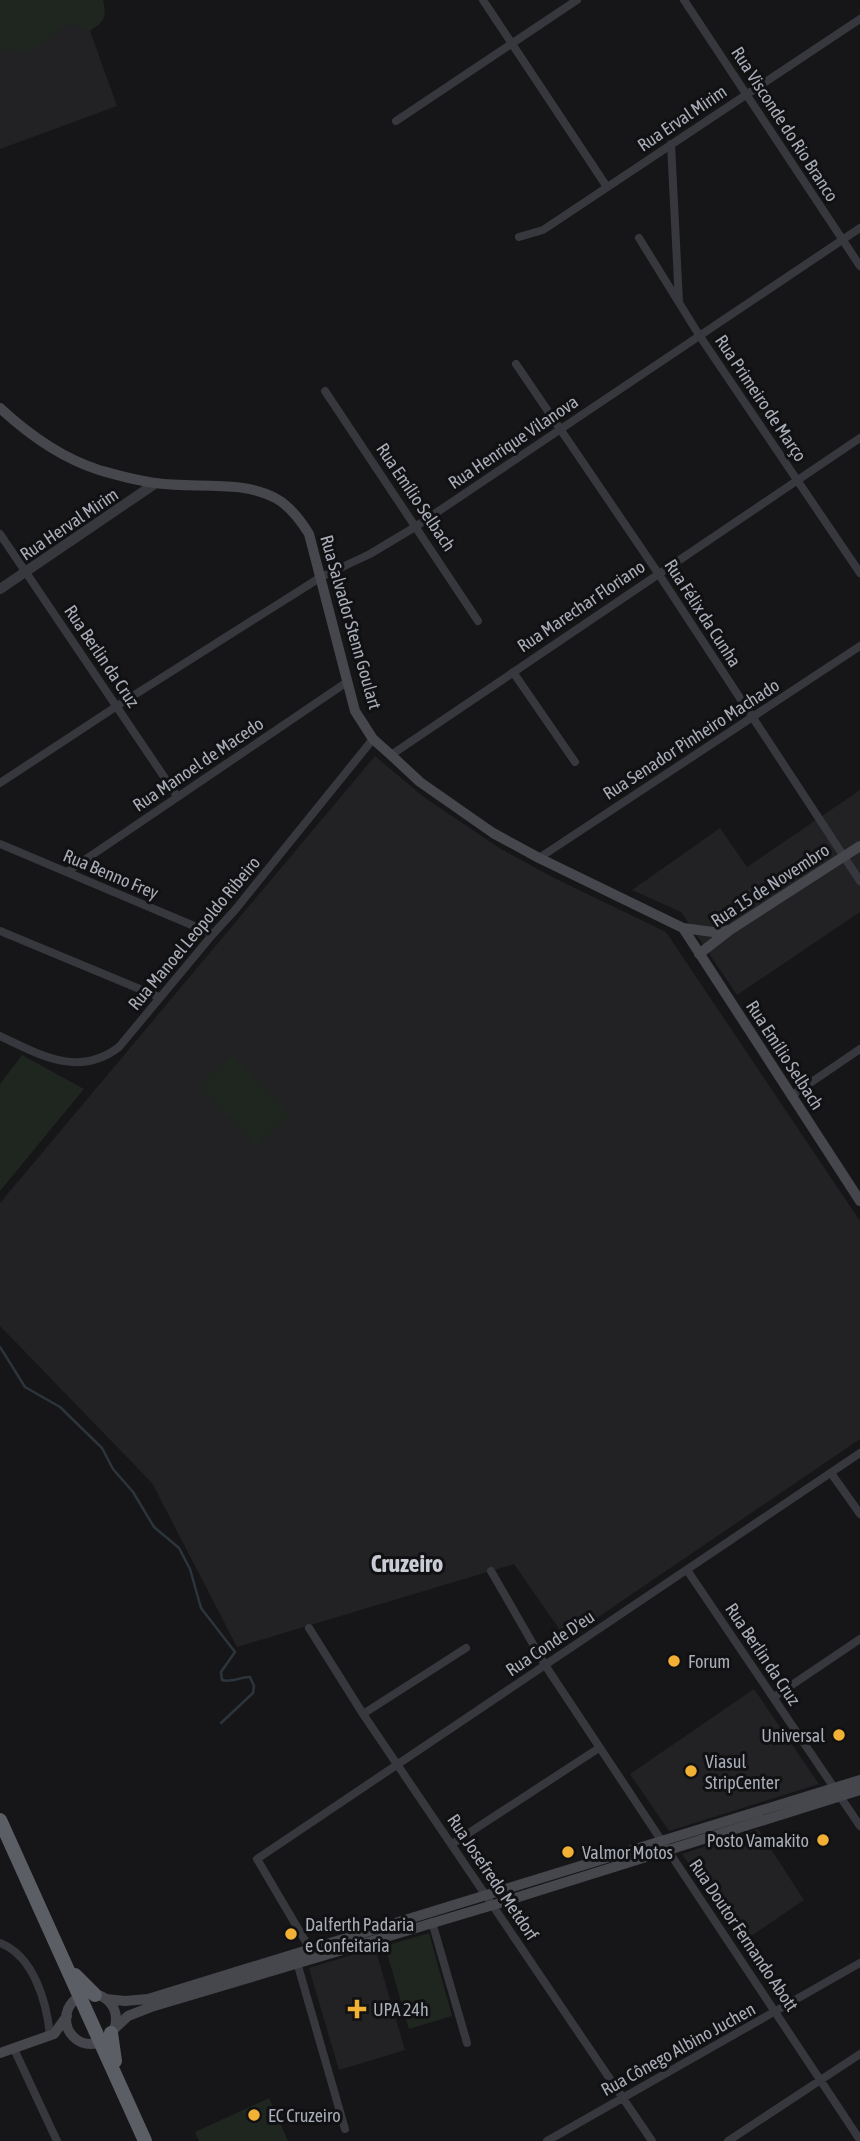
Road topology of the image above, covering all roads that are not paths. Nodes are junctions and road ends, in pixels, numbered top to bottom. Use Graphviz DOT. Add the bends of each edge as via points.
graph roads {
  1 [pos="483,0"];
  2 [pos="577,0"];
  3 [pos="684,0"];
  4 [pos="860,19"];
  5 [pos="512,43"];
  6 [pos="746,93"];
  7 [pos="396,121"];
  8 [pos="671,144"];
  9 [pos="607,187"];
  10 [pos="860,228"];
  11 [pos="519,237"];
  12 [pos="639,239"];
  13 [pos="843,240"];
  14 [pos="860,266"];
  15 [pos="679,303"];
  16 [pos="699,335"];
  17 [pos="516,364"];
  18 [pos="325,391"];
  19 [pos="0,408"];
  20 [pos="562,428"];
  21 [pos="860,438"];
  22 [pos="797,480"];
  23 [pos="156,483"];
  24 [pos="415,527"];
  25 [pos="0,534"];
  26 [pos="26,572"];
  27 [pos="658,573"];
  28 [pos="860,573"];
  29 [pos="321,577"];
  30 [pos="0,589"];
  31 [pos="478,621"];
  32 [pos="860,646"];
  33 [pos="513,672"];
  34 [pos="347,682"];
  35 [pos="117,706"];
  36 [pos="753,718"];
  37 [pos="373,739"];
  38 [pos="391,755"];
  39 [pos="575,762"];
  40 [pos="0,783"];
  41 [pos="177,796"];
  42 [pos="1,843"];
  43 [pos="860,846"];
  44 [pos="844,857"];
  45 [pos="539,858"];
  46 [pos="67,872"];
  47 [pos="860,881"];
  48 [pos="683,928"];
  49 [pos="730,930"];
  50 [pos="0,931"];
  51 [pos="213,934"];
  52 [pos="699,954"];
  53 [pos="159,997"];
  54 [pos="0,1036"];
  55 [pos="860,1049"];
  56 [pos="791,1096"];
  57 [pos="860,1201"];
  58 [pos="860,1454"];
  59 [pos="831,1473"];
  60 [pos="860,1514"];
  61 [pos="491,1570"];
  62 [pos="687,1570"];
  63 [pos="309,1628"];
  64 [pos="860,1639"];
  65 [pos="466,1648"];
  66 [pos="545,1665"];
  67 [pos="774,1697"];
  68 [pos="363,1714"];
  69 [pos="599,1748"];
  70 [pos="398,1765"];
  71 [pos="860,1780"];
  72 [pos="860,1790"];
  73 [pos="838,1792"];
  74 [pos="0,1821"];
  75 [pos="860,1826"];
  76 [pos="452,1844"];
  77 [pos="665,1845"];
  78 [pos="489,1900"];
  79 [pos="432,1922"];
  80 [pos="398,1927"];
  81 [pos="0,1944"];
  82 [pos="315,1954"];
  83 [pos="296,1958"];
  84 [pos="860,1964"];
  85 [pos="69,1969"];
  86 [pos="84,2002"];
  87 [pos="777,2012"];
  88 [pos="52,2035"];
  89 [pos="104,2037"];
  90 [pos="75,2038"];
  91 [pos="467,2043"];
  92 [pos="14,2049"];
  93 [pos="0,2053"];
  94 [pos="860,2054"];
  95 [pos="821,2080"];
  96 [pos="623,2098"];
  97 [pos="345,2129"];
  98 [pos="860,2140"];
  99 [pos="57,2141"];
  100 [pos="145,2141"];
  101 [pos="547,2141"];
  102 [pos="652,2141"];
  103 [pos="728,2141"];
  1 -- 5 [label="street"];
  2 -- 5 [label="street"];
  3 -- 6 [label="street, Rua Visconde do Rio Branco"];
  4 -- 6 [label="street, Rua Erval Mirim"];
  5 -- 7 [label="street"];
  5 -- 9 [label="street"];
  6 -- 8 [label="street, Rua Erval Mirim"];
  6 -- 13 [label="street, Rua Visconde do Rio Branco"];
  8 -- 9 [label="street, Rua Erval Mirim"];
  8 -- 15 [label="street"];
  9 -- 11 [label="street, Rua Erval Mirim" via="542,229"];
  10 -- 13 [label="street, Rua Henrique Vilanova"];
  12 -- 15 [label="street, Rua Primeiro de Março"];
  13 -- 14 [label="street, Rua Visconde do Rio Branco"];
  13 -- 16 [label="street, Rua Henrique Vilanova"];
  15 -- 16 [label="street, Rua Primeiro de Março"];
  16 -- 20 [label="street, Rua Henrique Vilanova"];
  16 -- 22 [label="street, Rua Primeiro de Março"];
  17 -- 20 [label="street, Rua Félix da Cunha"];
  18 -- 24 [label="street, Rua Emílio Selbach"];
  19 -- 23 [label="main road, Rua Salvador Stenn Goulart" via="54,450 97,469"];
  20 -- 24 [label="street, Rua Henrique Vilanova"];
  20 -- 27 [label="street, Rua Félix da Cunha"];
  21 -- 22 [label="street, Rua Marechar Floriano"];
  22 -- 27 [label="street, Rua Marechar Floriano"];
  22 -- 28 [label="street, Rua Primeiro de Março"];
  23 -- 26 [label="street, Rua Herval Mirim"];
  23 -- 29 [label="main road, Rua Salvador Stenn Goulart" via="247,489 277,499 309,534"];
  24 -- 29 [label="street, Rua Henrique Vilanova"];
  24 -- 31 [label="street, Rua Emílio Selbach"];
  25 -- 26 [label="street, Rua Berlin da Cruz"];
  26 -- 30 [label="street, Rua Herval Mirim"];
  26 -- 35 [label="street, Rua Berlin da Cruz"];
  27 -- 33 [label="street, Rua Marechar Floriano"];
  27 -- 36 [label="street, Rua Félix da Cunha"];
  29 -- 34 [label="main road, Rua Salvador Stenn Goulart"];
  29 -- 35 [label="street, Rua Henrique Vilanova"];
  32 -- 36 [label="street, Rua Senador Pinheiro Machado"];
  33 -- 38 [label="street, Rua Marechar Floriano"];
  33 -- 39 [label="street"];
  34 -- 37 [label="main road, Rua Salvador Stenn Goulart" via="355,711"];
  34 -- 41 [label="street, Rua Manoel de Macedo"];
  35 -- 40 [label="street, Rua Henrique Vilanova"];
  35 -- 41 [label="street, Rua Berlin da Cruz"];
  36 -- 44 [label="street, Rua Félix da Cunha"];
  36 -- 45 [label="street, Rua Senador Pinheiro Machado"];
  37 -- 38 [label="main road, Rua Salvador Stenn Goulart"];
  37 -- 51 [label="street, Rua Manoel Leopoldo Ribeiro"];
  38 -- 45 [label="main road, Rua Salvador Stenn Goulart" via="420,782"];
  41 -- 46 [label="street, Rua Manoel de Macedo"];
  42 -- 46 [label="street, Rua Benno Frey"];
  43 -- 44 [label="main road, Rua 15 de Novembro"];
  44 -- 47 [label="street, Rua Félix da Cunha"];
  44 -- 49 [label="main road, Rua 15 de Novembro"];
  45 -- 48 [label="main road, Rua Salvador Stenn Goulart"];
  46 -- 51 [label="street, Rua Benno Frey"];
  48 -- 49 [label="main road"];
  48 -- 52 [label="main road, Rua Emílio Selbach"];
  49 -- 52 [label="main road, Rua 15 de Novembro"];
  50 -- 53 [label="street"];
  51 -- 53 [label="street, Rua Manoel Leopoldo Ribeiro"];
  52 -- 56 [label="main road, Rua Emílio Selbach"];
  53 -- 54 [label="street, Rua Manoel Leopoldo Ribeiro" via="119,1047 106,1058 89,1063 63,1062"];
  55 -- 56 [label="street"];
  56 -- 57 [label="main road, Rua Emílio Selbach"];
  58 -- 59 [label="street, Rua Conde D'eu"];
  59 -- 60 [label="street"];
  59 -- 62 [label="street, Rua Conde D'eu"];
  61 -- 66 [label="street, Rua Doutor Fernando Abott"];
  62 -- 66 [label="street, Rua Conde D'eu"];
  62 -- 67 [label="street, Rua Berlin da Cruz"];
  63 -- 68 [label="street, Rua Josefredo Metdorf"];
  64 -- 67 [label="street"];
  65 -- 68 [label="street"];
  66 -- 69 [label="street, Rua Doutor Fernando Abott"];
  66 -- 70 [label="street, Rua Conde D'eu"];
  67 -- 73 [label="street, Rua Berlin da Cruz"];
  68 -- 70 [label="street, Rua Josefredo Metdorf"];
  69 -- 76 [label="street"];
  69 -- 77 [label="street, Rua Doutor Fernando Abott"];
  70 -- 76 [label="street, Rua Josefredo Metdorf"];
  70 -- 82 [label="street, Rua Conde D'eu" via="257,1859"];
  71 -- 73 [label="main road"];
  72 -- 73 [label="main road"];
  73 -- 75 [label="street, Rua Berlin da Cruz"];
  73 -- 77 [label="main road"];
  74 -- 85 [label="highway"];
  76 -- 78 [label="street, Rua Josefredo Metdorf"];
  77 -- 78 [label="main road"];
  77 -- 87 [label="street, Rua Doutor Fernando Abott"];
  78 -- 79 [label="main road"];
  78 -- 80 [label="main road"];
  78 -- 96 [label="street, Rua Josefredo Metdorf"];
  79 -- 80 [label="main road"];
  79 -- 91 [label="street"];
  80 -- 82 [label="main road"];
  80 -- 82 [label="main road" via="347,1937"];
  81 -- 88 [label="street" via="25,1961 45,2004"];
  82 -- 83 [label="main road"];
  83 -- 86 [label="main road" via="148,1999"];
  83 -- 89 [label="main road" via="142,2010"];
  83 -- 97 [label="street"];
  84 -- 87 [label="street, Rua Cônego Albino Juchen"];
  85 -- 86 [label="highway"];
  85 -- 86 [label="highway"];
  86 -- 88 [label="main road"];
  86 -- 89 [label="highway"];
  86 -- 89 [label="main road" via="115,2012"];
  86 -- 90 [label="main road" via="70,2031"];
  87 -- 95 [label="street, Rua Doutor Fernando Abott"];
  87 -- 96 [label="street, Rua Cônego Albino Juchen"];
  88 -- 90 [label="main road"];
  88 -- 92 [label="main road"];
  89 -- 90 [label="main road" via="82,2042"];
  89 -- 100 [label="highway" via="117,2080"];
  92 -- 93 [label="main road"];
  92 -- 99 [label="street"];
  94 -- 95 [label="street"];
  95 -- 98 [label="street, Rua Doutor Fernando Abott"];
  95 -- 103 [label="street"];
  96 -- 101 [label="street, Rua Cônego Albino Juchen"];
  96 -- 102 [label="street, Rua Josefredo Metdorf"];
}
